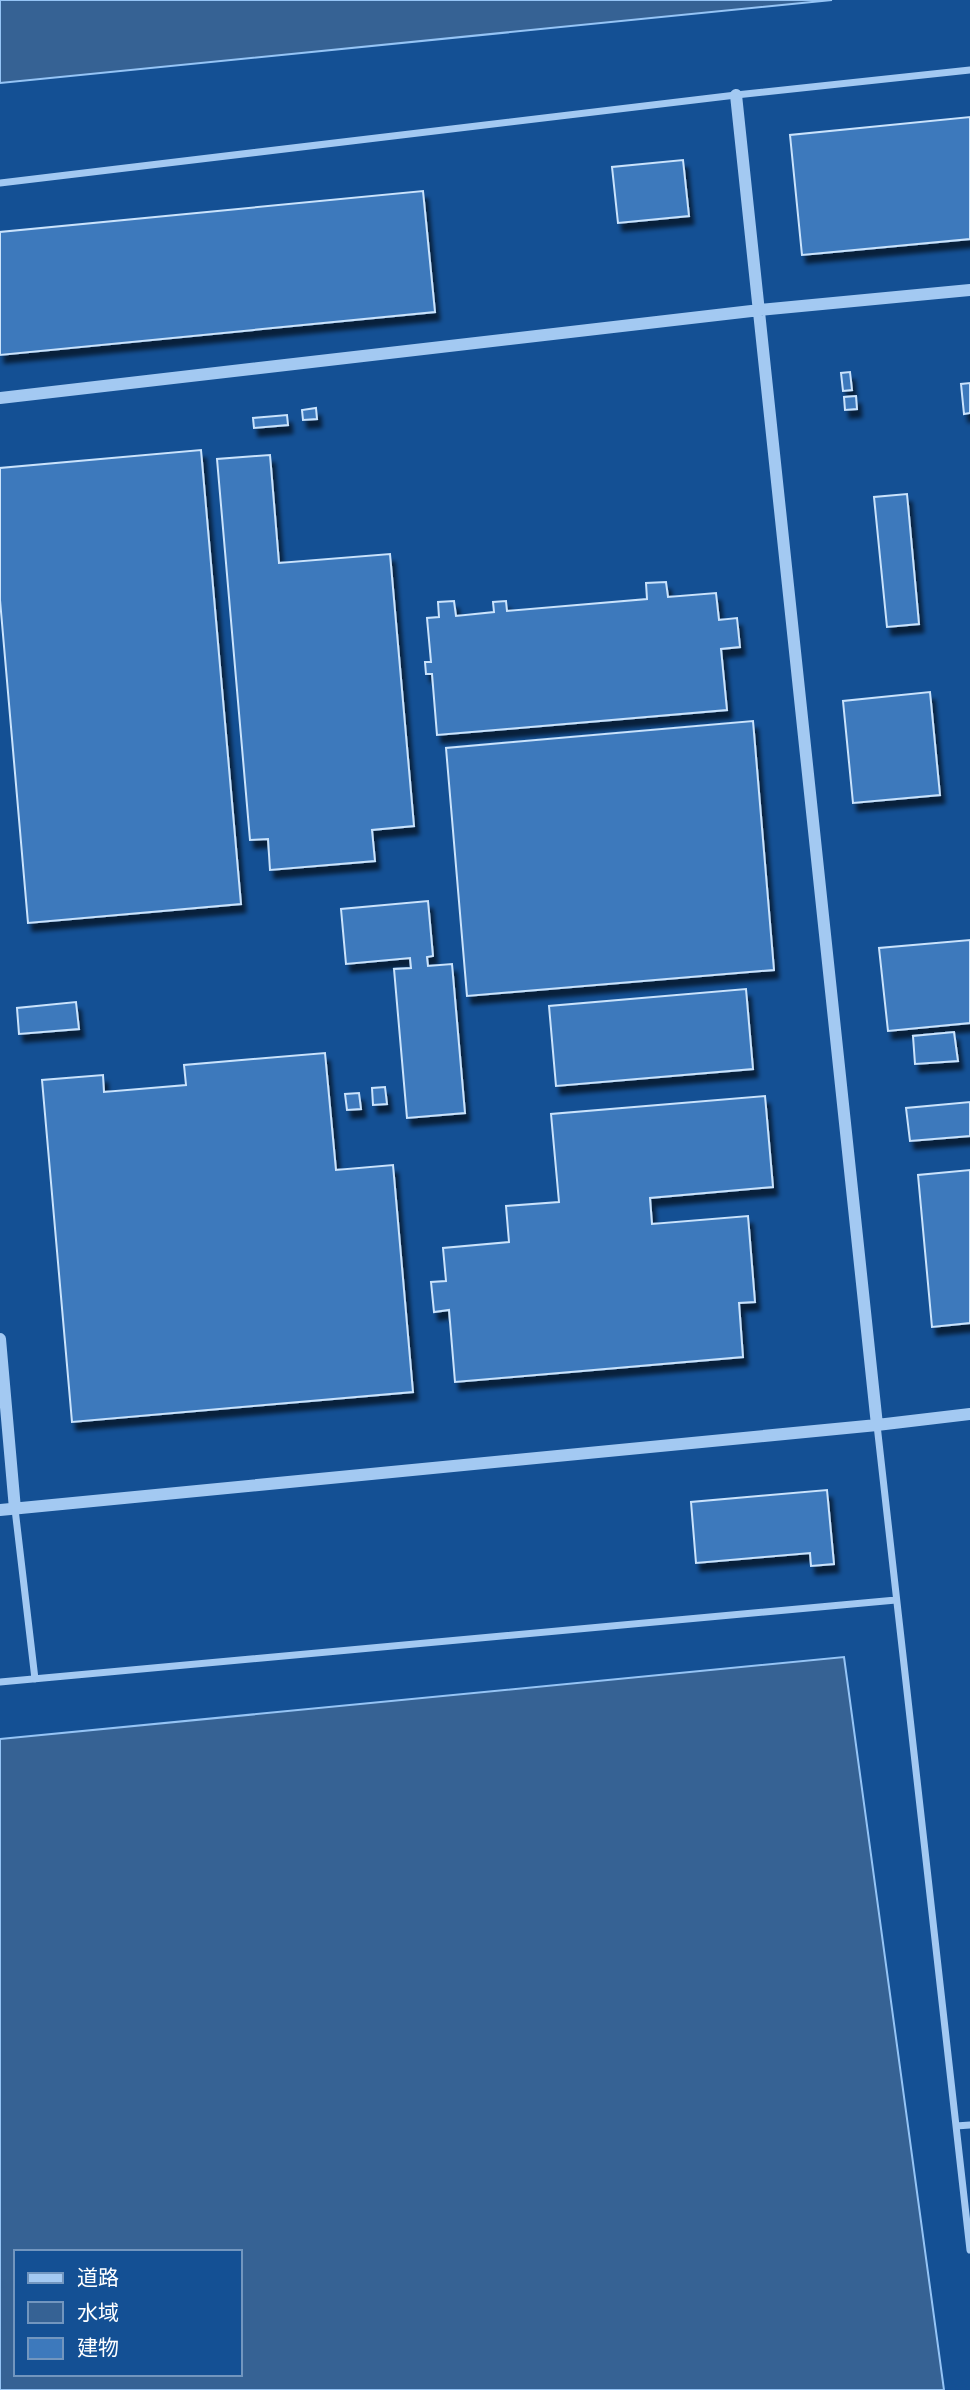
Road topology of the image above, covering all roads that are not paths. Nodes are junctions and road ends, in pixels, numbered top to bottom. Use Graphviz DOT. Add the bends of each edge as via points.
graph roads {
  1 [pos="970,70"];
  2 [pos="736,95"];
  3 [pos="0,183"];
  4 [pos="970,290"];
  5 [pos="760,310"];
  6 [pos="0,398"];
  7 [pos="0,1339"];
  8 [pos="970,1413"];
  9 [pos="877,1425"];
  10 [pos="15,1508"];
  11 [pos="0,1510"];
  12 [pos="896,1600"];
  13 [pos="35,1679"];
  14 [pos="0,1682"];
  15 [pos="970,2125"];
  16 [pos="956,2126"];
  17 [pos="970,2250"];
  1 -- 2 [label="street"];
  2 -- 3 [label="street"];
  2 -- 5 [label="street"];
  4 -- 5 [label="street"];
  5 -- 6 [label="street"];
  5 -- 9 [label="street"];
  7 -- 10 [label="street"];
  8 -- 9 [label="street"];
  9 -- 10 [label="street"];
  9 -- 12 [label="street"];
  10 -- 11 [label="street"];
  10 -- 13 [label="street"];
  12 -- 13 [label="street"];
  12 -- 16 [label="street"];
  13 -- 14 [label="street"];
  15 -- 16 [label="street"];
  16 -- 17 [label="street"];
}
